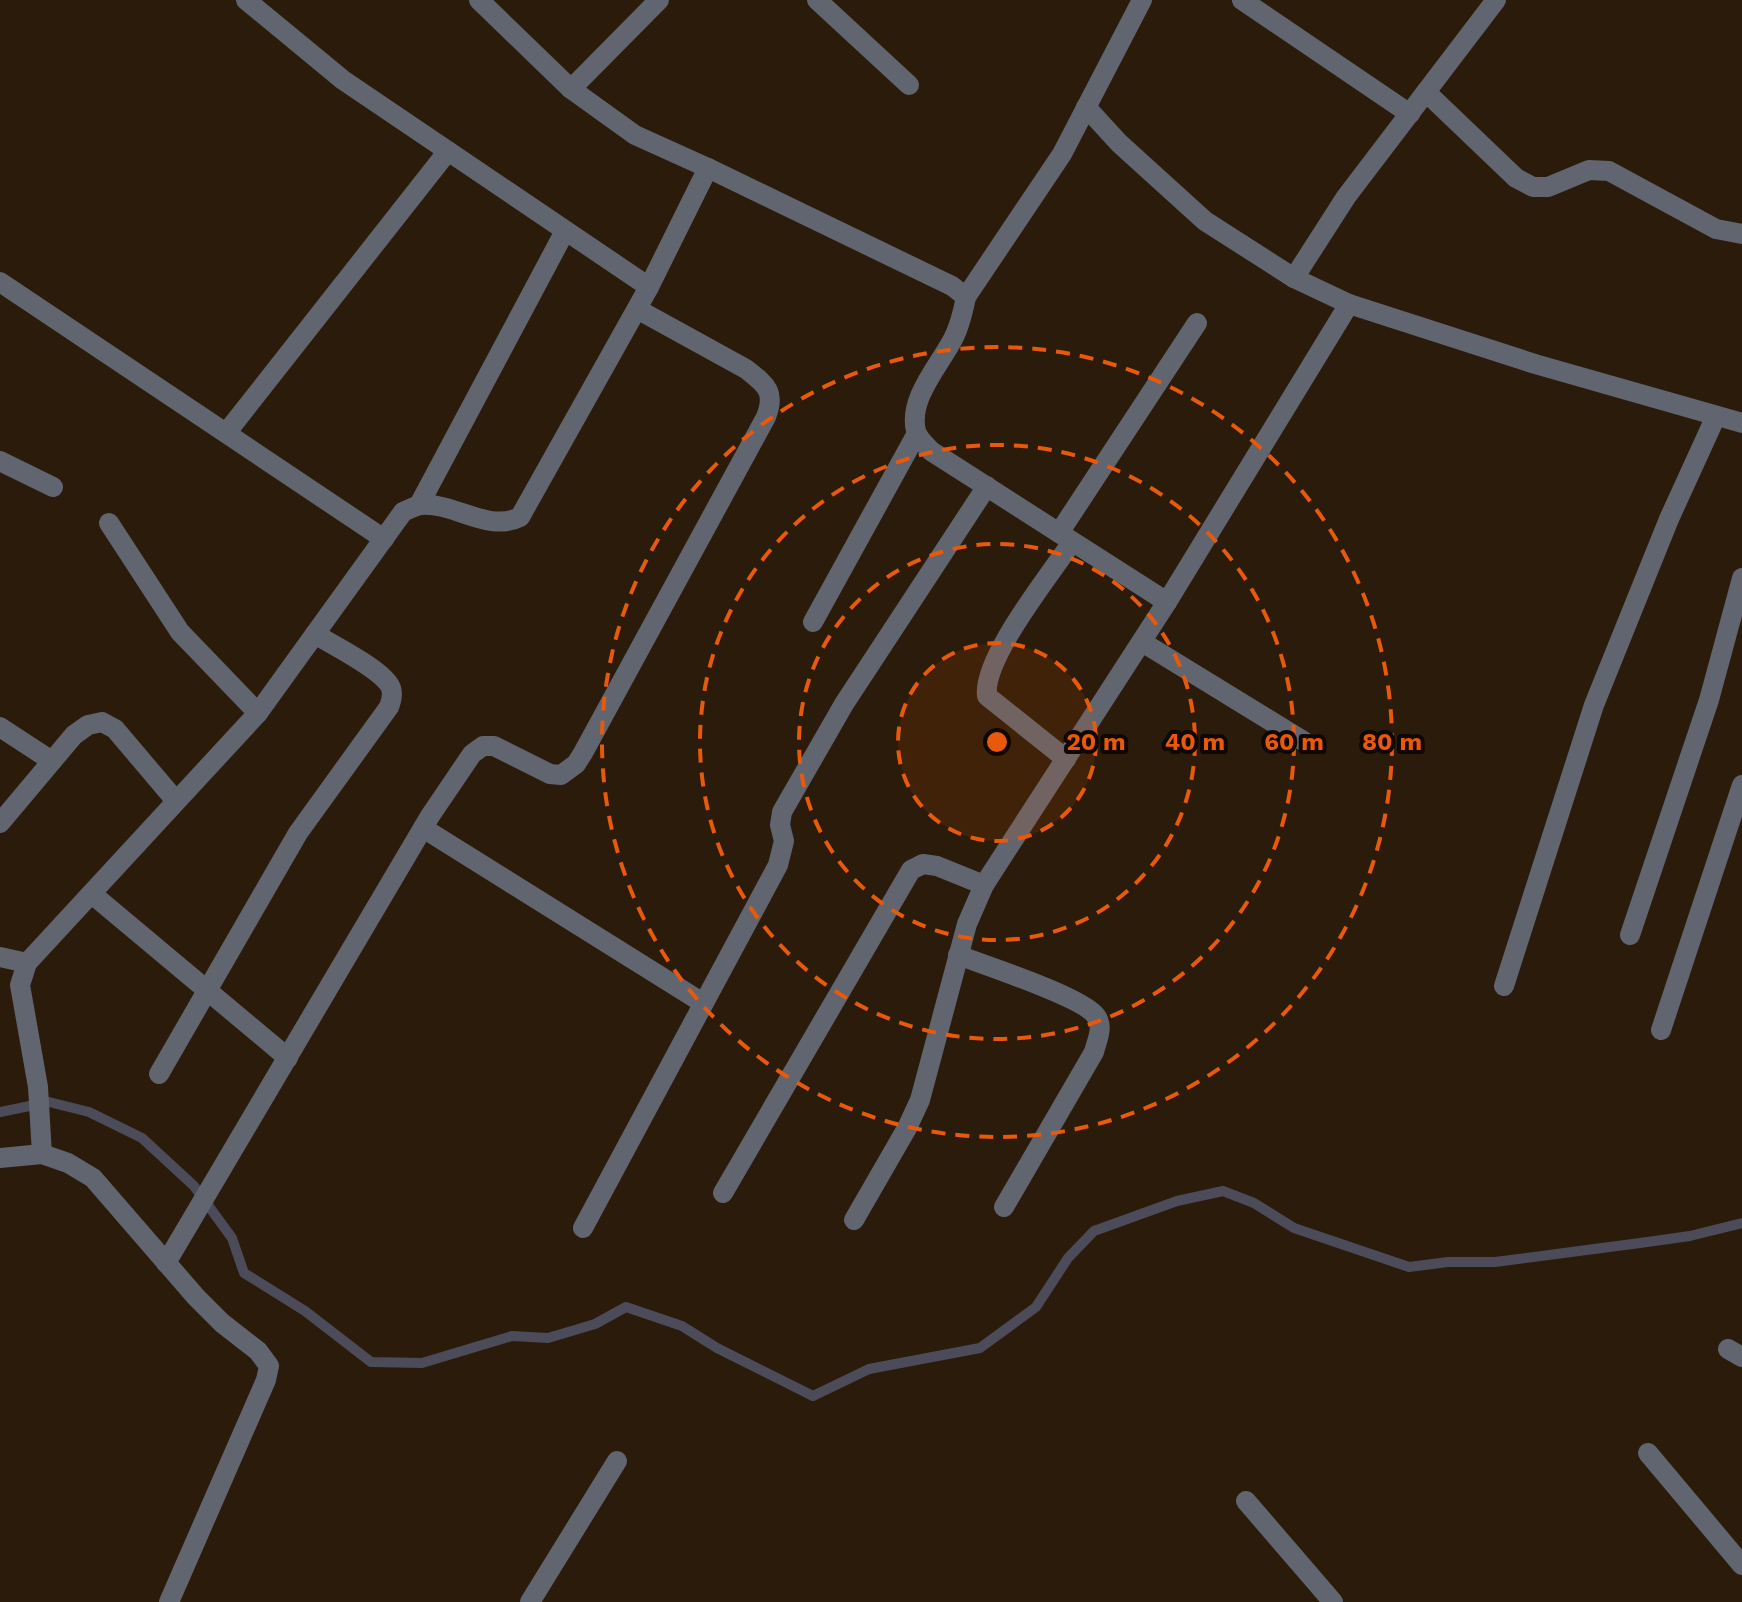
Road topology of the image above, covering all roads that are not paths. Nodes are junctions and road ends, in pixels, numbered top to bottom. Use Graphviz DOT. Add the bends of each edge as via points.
graph roads {
  1 [pos="246,0"];
  2 [pos="479,0"];
  3 [pos="659,0"];
  4 [pos="817,0"];
  5 [pos="1142,0"];
  6 [pos="1242,0"];
  7 [pos="1496,0"];
  8 [pos="909,85"];
  9 [pos="571,89"];
  10 [pos="1426,92"];
  11 [pos="1086,107"];
  12 [pos="1410,114"];
  13 [pos="448,151"];
  14 [pos="708,168"];
  15 [pos="565,231"];
  16 [pos="1742,234"];
  17 [pos="1294,278"];
  18 [pos="0,282"];
  19 [pos="649,287"];
  20 [pos="966,297"];
  21 [pos="1349,304"];
  22 [pos="637,309"];
  23 [pos="1197,323"];
  24 [pos="1716,416"];
  25 [pos="1742,423"];
  26 [pos="227,432"];
  27 [pos="916,435"];
  28 [pos="0,461"];
  29 [pos="987,486"];
  30 [pos="53,487"];
  31 [pos="419,505"];
  32 [pos="109,523"];
  33 [pos="1066,537"];
  34 [pos="384,539"];
  35 [pos="1742,578"];
  36 [pos="1167,602"];
  37 [pos="813,622"];
  38 [pos="315,634"];
  39 [pos="1142,642"];
  40 [pos="258,713"];
  41 [pos="0,727"];
  42 [pos="1305,742"];
  43 [pos="1066,759"];
  44 [pos="52,761"];
  45 [pos="1742,785"];
  46 [pos="176,801"];
  47 [pos="0,823"];
  48 [pos="423,828"];
  49 [pos="984,885"];
  50 [pos="92,894"];
  51 [pos="1630,935"];
  52 [pos="958,955"];
  53 [pos="0,957"];
  54 [pos="27,963"];
  55 [pos="1504,986"];
  56 [pos="207,991"];
  57 [pos="703,1003"];
  58 [pos="1661,1030"];
  59 [pos="288,1058"];
  60 [pos="159,1074"];
  61 [pos="42,1154"];
  62 [pos="0,1158"];
  63 [pos="723,1193"];
  64 [pos="1004,1207"];
  65 [pos="854,1220"];
  66 [pos="583,1228"];
  67 [pos="166,1263"];
  68 [pos="1648,1453"];
  69 [pos="617,1461"];
  70 [pos="1246,1501"];
  71 [pos="1742,1565"];
  72 [pos="169,1602"];
  73 [pos="530,1602"];
  74 [pos="1333,1602"];
  1 -- 13 [label="street" via="343,80"];
  2 -- 9 [label="street"];
  3 -- 9 [label="street"];
  4 -- 8 [label="street"];
  5 -- 11 [label="street"];
  6 -- 12 [label="street"];
  7 -- 10 [label="street"];
  9 -- 14 [label="street" via="635,135"];
  10 -- 12 [label="street"];
  10 -- 16 [label="street" via="1516,178 1533,187 1548,187 1589,170 1609,171 1716,229"];
  11 -- 17 [label="street" via="1205,221"];
  11 -- 20 [label="street" via="1062,154"];
  12 -- 17 [label="street" via="1346,197"];
  13 -- 15 [label="street"];
  13 -- 26 [label="street"];
  14 -- 19 [label="street"];
  14 -- 20 [label="street"];
  15 -- 19 [label="street"];
  15 -- 31 [label="street"];
  17 -- 21 [label="street"];
  18 -- 26 [label="street"];
  19 -- 22 [label="street"];
  20 -- 27 [label="street" via="962,319 914,414"];
  21 -- 24 [label="street"];
  21 -- 36 [label="street"];
  22 -- 31 [label="street" via="520,517 498,522"];
  22 -- 48 [label="street" via="758,379 770,391 766,417 576,764 561,775 550,774 494,746 483,746 472,754"];
  23 -- 33 [label="street"];
  24 -- 25 [label="street"];
  24 -- 55 [label="street" via="1594,705"];
  26 -- 34 [label="street"];
  27 -- 29 [label="street" via="931,451"];
  27 -- 37 [label="street"];
  28 -- 30 [label="street"];
  29 -- 33 [label="street"];
  29 -- 57 [label="street" via="844,704 782,812 784,841 778,865"];
  31 -- 34 [label="street" via="403,512"];
  32 -- 40 [label="street" via="180,632"];
  33 -- 36 [label="street"];
  33 -- 43 [label="street" via="999,652 986,685 987,696"];
  34 -- 38 [label="street"];
  35 -- 51 [label="street" via="1709,700"];
  36 -- 39 [label="street"];
  38 -- 40 [label="street"];
  38 -- 56 [label="street" via="379,674 393,697 298,833"];
  39 -- 42 [label="street"];
  39 -- 43 [label="street"];
  40 -- 46 [label="street"];
  41 -- 44 [label="street"];
  43 -- 49 [label="street"];
  44 -- 46 [label="street" via="74,735 102,722 115,729"];
  44 -- 47 [label="street"];
  45 -- 58 [label="street"];
  46 -- 50 [label="street"];
  48 -- 57 [label="street"];
  48 -- 59 [label="street"];
  49 -- 52 [label="street"];
  49 -- 63 [label="street" via="937,866 923,864 911,870"];
  50 -- 54 [label="street"];
  50 -- 56 [label="street"];
  52 -- 64 [label="street" via="1066,998 1098,1018 1094,1052"];
  52 -- 65 [label="street" via="920,1100"];
  53 -- 54 [label="street"];
  54 -- 61 [label="street" via="20,985 38,1087"];
  56 -- 59 [label="street"];
  56 -- 60 [label="street"];
  57 -- 66 [label="street"];
  59 -- 67 [label="street"];
  61 -- 62 [label="street"];
  61 -- 67 [label="street" via="93,1178"];
  67 -- 72 [label="street" via="269,1366"];
  68 -- 71 [label="street"];
  69 -- 73 [label="street"];
  70 -- 74 [label="street"];
}
